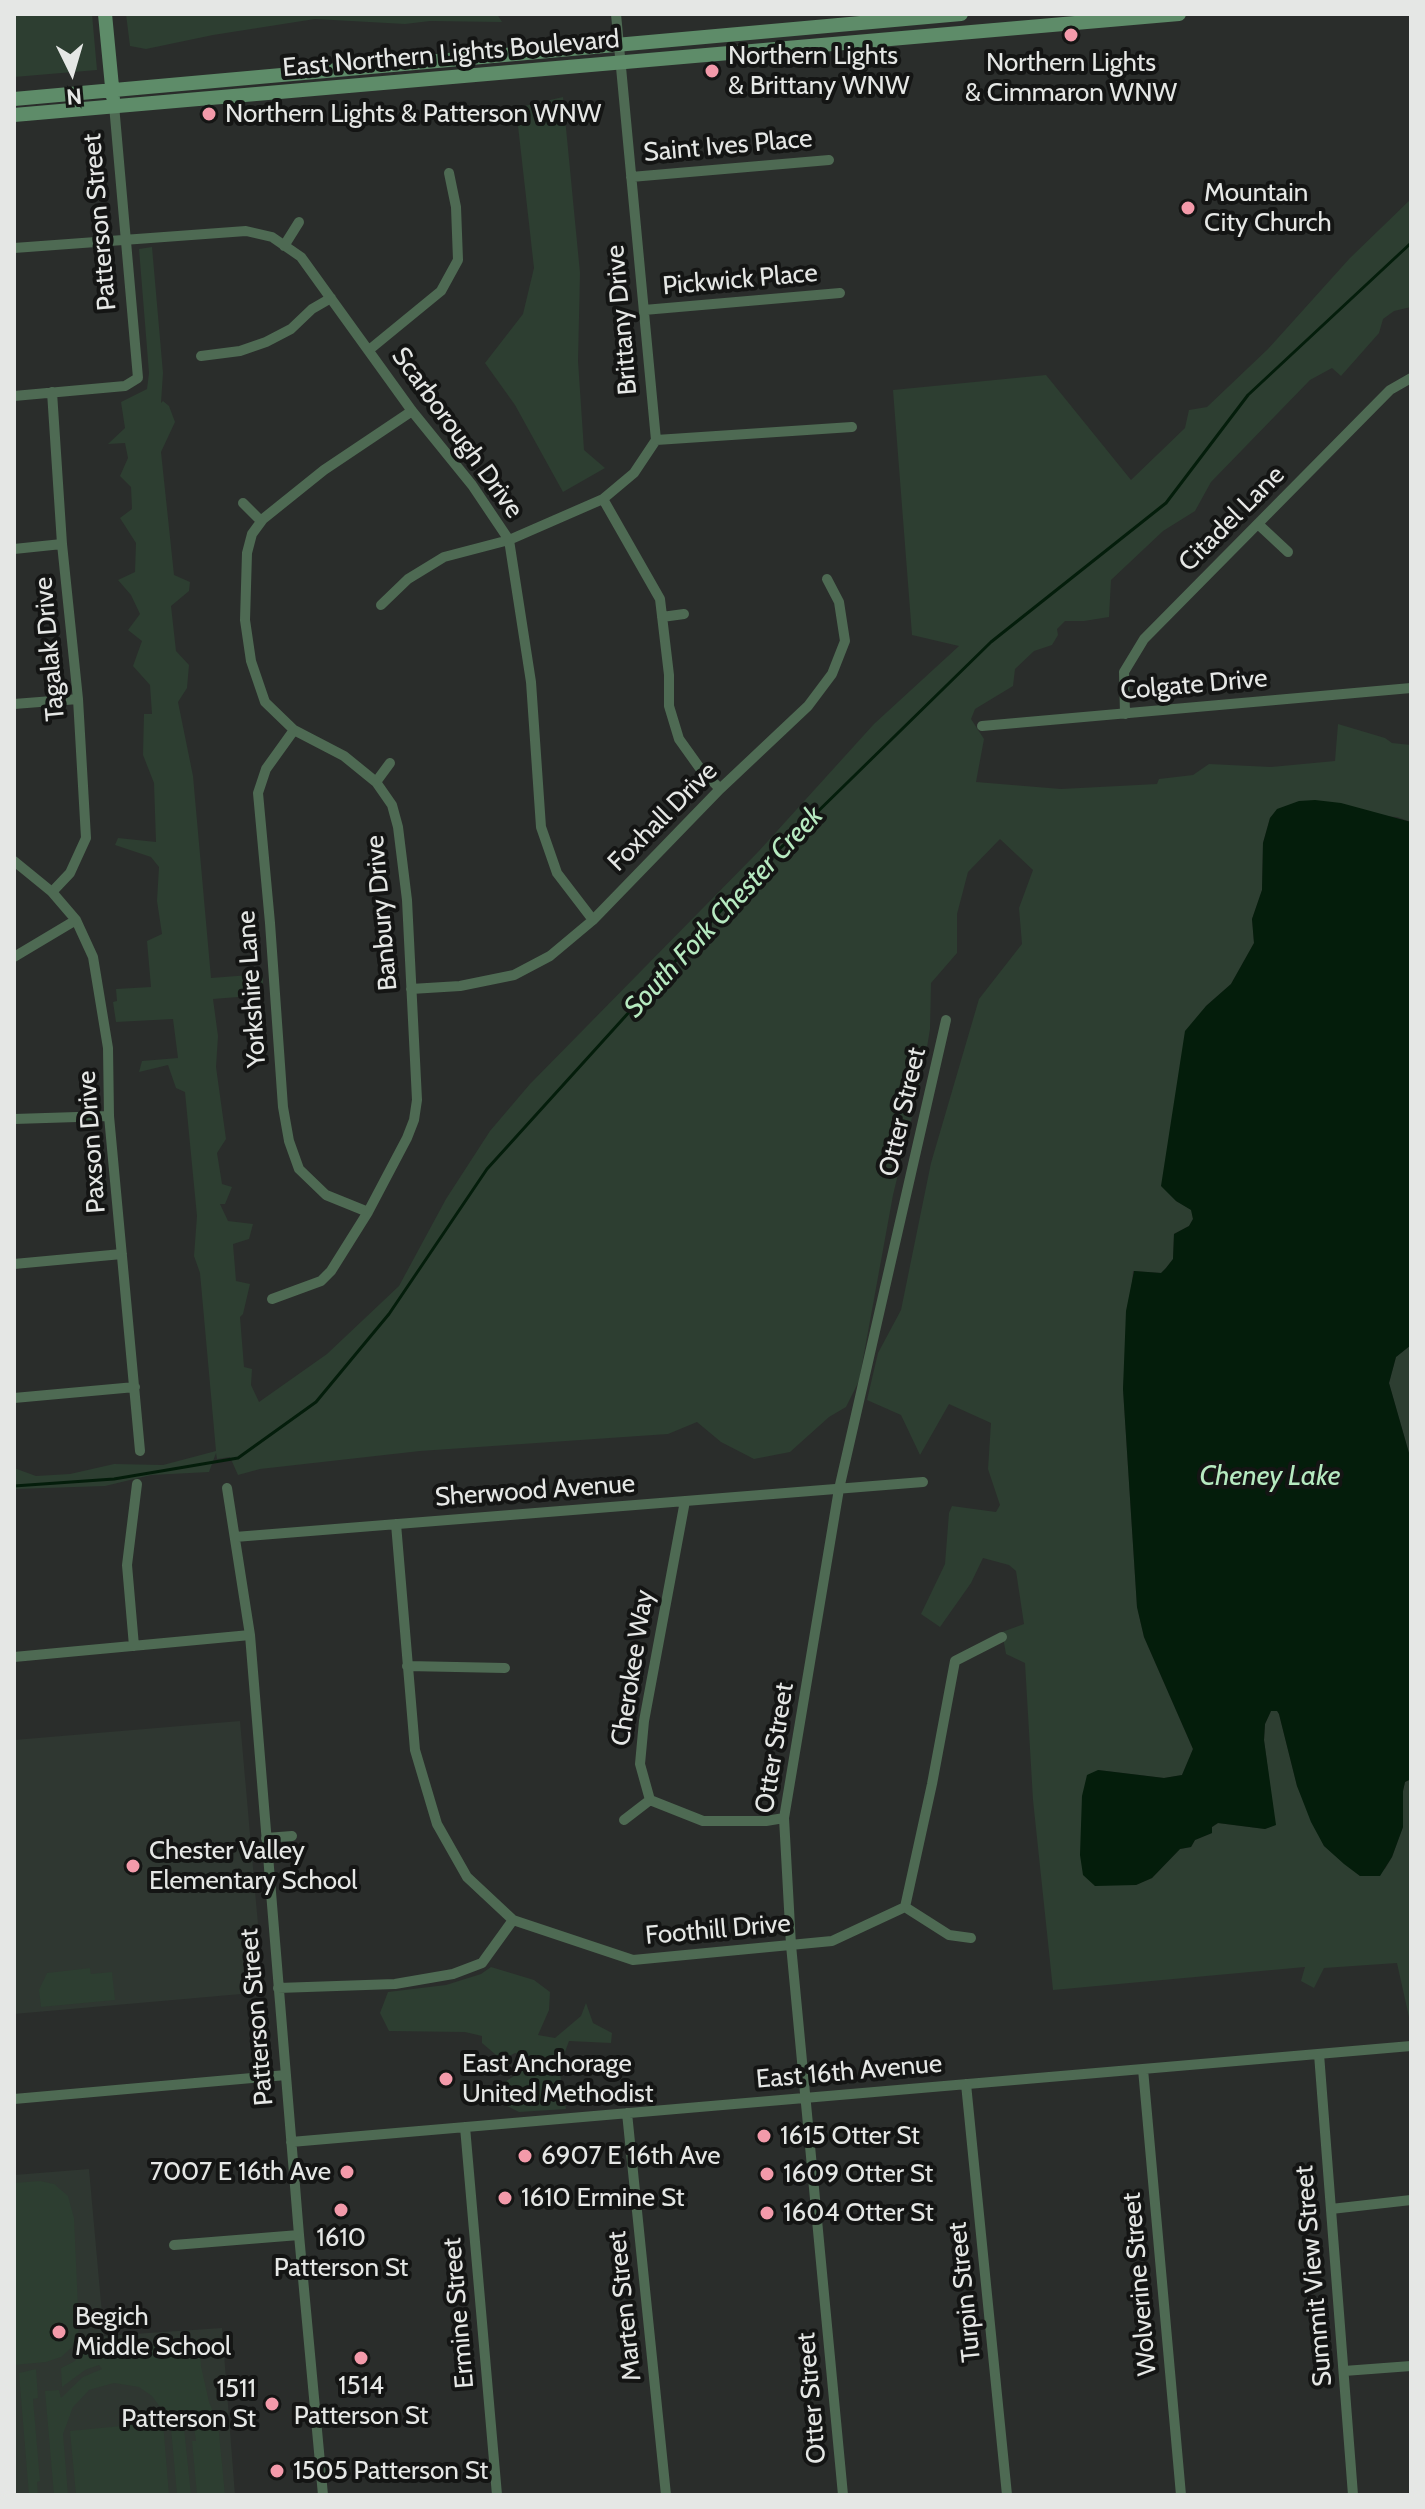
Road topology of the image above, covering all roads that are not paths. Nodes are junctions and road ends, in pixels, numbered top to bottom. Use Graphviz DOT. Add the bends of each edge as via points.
graph roads {
  1 [pos="105,14"];
  2 [pos="616,14"];
  3 [pos="961,14"];
  4 [pos="1179,14"];
  5 [pos="619,45"];
  6 [pos="620,62"];
  7 [pos="113,98"];
  8 [pos="14,99"];
  9 [pos="14,115"];
  10 [pos="829,160"];
  11 [pos="449,173"];
  12 [pos="631,177"];
  13 [pos="299,222"];
  14 [pos="126,238"];
  15 [pos="284,246"];
  16 [pos="14,248"];
  17 [pos="840,293"];
  18 [pos="331,298"];
  19 [pos="644,310"];
  20 [pos="369,350"];
  21 [pos="201,356"];
  22 [pos="1411,378"];
  23 [pos="52,392"];
  24 [pos="14,396"];
  25 [pos="412,411"];
  26 [pos="852,427"];
  27 [pos="656,440"];
  28 [pos="603,499"];
  29 [pos="243,503"];
  30 [pos="261,521"];
  31 [pos="1258,524"];
  32 [pos="509,540"];
  33 [pos="62,544"];
  34 [pos="14,549"];
  35 [pos="1288,552"];
  36 [pos="827,579"];
  37 [pos="381,605"];
  38 [pos="684,614"];
  39 [pos="662,617"];
  40 [pos="1411,688"];
  41 [pos="78,699"];
  42 [pos="14,704"];
  43 [pos="1125,714"];
  44 [pos="982,726"];
  45 [pos="294,730"];
  46 [pos="390,763"];
  47 [pos="376,782"];
  48 [pos="720,789"];
  49 [pos="14,861"];
  50 [pos="52,892"];
  51 [pos="76,920"];
  52 [pos="593,920"];
  53 [pos="14,957"];
  54 [pos="411,989"];
  55 [pos="946,1020"];
  56 [pos="109,1116"];
  57 [pos="14,1119"];
  58 [pos="368,1212"];
  59 [pos="122,1254"];
  60 [pos="14,1264"];
  61 [pos="272,1299"];
  62 [pos="135,1387"];
  63 [pos="14,1398"];
  64 [pos="140,1451"];
  65 [pos="923,1482"];
  66 [pos="137,1484"];
  67 [pos="227,1488"];
  68 [pos="839,1489"];
  69 [pos="685,1501"];
  70 [pos="396,1524"];
  71 [pos="235,1537"];
  72 [pos="250,1635"];
  73 [pos="1002,1637"];
  74 [pos="134,1646"];
  75 [pos="14,1657"];
  76 [pos="407,1666"];
  77 [pos="505,1668"];
  78 [pos="650,1800"];
  79 [pos="784,1818"];
  80 [pos="624,1820"];
  81 [pos="292,1836"];
  82 [pos="266,1838"];
  83 [pos="905,1907"];
  84 [pos="513,1920"];
  85 [pos="971,1938"];
  86 [pos="791,1945"];
  87 [pos="278,1988"];
  88 [pos="1411,2046"];
  89 [pos="1319,2054"];
  90 [pos="1143,2069"];
  91 [pos="286,2075"];
  92 [pos="966,2084"];
  93 [pos="808,2098"];
  94 [pos="14,2099"];
  95 [pos="627,2113"];
  96 [pos="465,2127"];
  97 [pos="291,2142"];
  98 [pos="1411,2200"];
  99 [pos="1331,2209"];
  100 [pos="299,2235"];
  101 [pos="174,2245"];
  102 [pos="1411,2366"];
  103 [pos="1344,2371"];
  104 [pos="323,2495"];
  105 [pos="497,2495"];
  106 [pos="666,2495"];
  107 [pos="843,2495"];
  108 [pos="1007,2495"];
  109 [pos="1181,2495"];
  110 [pos="1353,2495"];
  1 -- 7 [label="main road, Patterson Street"];
  2 -- 5 [label="street, Brittany Drive"];
  3 -- 5 [label="main road, East Northern Lights Boulevard"];
  4 -- 6 [label="main road, East Northern Lights Boulevard"];
  5 -- 6 [label="street, Brittany Drive"];
  5 -- 7 [label="main road, East Northern Lights Boulevard"];
  6 -- 7 [label="main road, East Northern Lights Boulevard" via="210,99"];
  6 -- 12 [label="street, Brittany Drive"];
  7 -- 8 [label="main road, East Northern Lights Boulevard"];
  7 -- 9 [label="main road, East Northern Lights Boulevard"];
  7 -- 14 [label="street, Patterson Street"];
  10 -- 12 [label="street, Saint Ives Place"];
  11 -- 20 [label="street" via="458,260 441,291"];
  12 -- 19 [label="street, Brittany Drive"];
  13 -- 15 [label="street"];
  14 -- 15 [label="street, Scarborough Drive" via="246,231"];
  14 -- 16 [label="street, Scarborough Drive"];
  14 -- 23 [label="street, Patterson Street" via="138,378 125,386"];
  15 -- 18 [label="street, Scarborough Drive" via="301,257"];
  17 -- 19 [label="street, Pickwick Place"];
  18 -- 20 [label="street, Scarborough Drive"];
  18 -- 21 [label="street" via="266,342"];
  19 -- 27 [label="street, Brittany Drive"];
  20 -- 25 [label="street, Scarborough Drive"];
  22 -- 31 [label="street, Citadel Lane" via="1390,390"];
  23 -- 24 [label="street"];
  23 -- 33 [label="street, Tagalak Drive"];
  25 -- 30 [label="street, Banbury Drive" via="324,470"];
  25 -- 32 [label="street, Scarborough Drive"];
  26 -- 27 [label="street"];
  27 -- 28 [label="street" via="634,473"];
  28 -- 32 [label="street"];
  28 -- 39 [label="street" via="660,599"];
  29 -- 30 [label="street"];
  30 -- 45 [label="street, Banbury Drive" via="247,553 244,590 251,661 265,702"];
  31 -- 35 [label="street"];
  31 -- 43 [label="street, Citadel Lane" via="1144,639 1124,672"];
  32 -- 37 [label="street" via="444,557 408,579"];
  32 -- 52 [label="street, Scarborough Drive" via="531,682 541,827 557,873"];
  33 -- 34 [label="street"];
  33 -- 41 [label="street, Tagalak Drive"];
  36 -- 48 [label="street, Foxhall Drive" via="839,602 845,641 832,674 808,706"];
  38 -- 39 [label="street"];
  39 -- 48 [label="street" via="669,706 679,739"];
  40 -- 43 [label="street, Colgate Drive"];
  41 -- 42 [label="street"];
  41 -- 50 [label="street, Tagalak Drive" via="86,838 70,873"];
  43 -- 44 [label="street, Colgate Drive"];
  45 -- 47 [label="street, Banbury Drive" via="344,756"];
  45 -- 58 [label="street, Yorkshire Lane" via="266,769 258,793 283,1107 299,1169 326,1195"];
  46 -- 47 [label="street"];
  47 -- 54 [label="street, Banbury Drive" via="392,805 398,827"];
  48 -- 52 [label="street, Foxhall Drive"];
  49 -- 50 [label="street, Paxson Drive"];
  50 -- 51 [label="street, Paxson Drive"];
  51 -- 53 [label="street"];
  51 -- 56 [label="street, Paxson Drive" via="93,957 108,1048"];
  52 -- 54 [label="street, Foxhall Drive" via="550,956 514,975"];
  54 -- 58 [label="street, Banbury Drive" via="414,1120"];
  55 -- 68 [label="street, Otter Street"];
  56 -- 57 [label="street"];
  56 -- 59 [label="street, Paxson Drive"];
  58 -- 61 [label="street, Banbury Drive" via="321,1281"];
  59 -- 60 [label="street"];
  59 -- 62 [label="street, Paxson Drive"];
  62 -- 63 [label="street"];
  62 -- 64 [label="street, Paxson Drive"];
  65 -- 68 [label="street, Sherwood Avenue"];
  66 -- 74 [label="street" via="127,1565"];
  67 -- 71 [label="street, Patterson Street"];
  68 -- 69 [label="street, Sherwood Avenue"];
  68 -- 79 [label="street, Otter Street"];
  69 -- 70 [label="street, Sherwood Avenue"];
  69 -- 78 [label="street, Cherokee Way" via="644,1721 640,1764"];
  70 -- 71 [label="street, Sherwood Avenue"];
  70 -- 76 [label="street, Foothill Drive"];
  71 -- 72 [label="street, Patterson Street"];
  72 -- 74 [label="street"];
  72 -- 82 [label="street, Patterson Street"];
  73 -- 83 [label="street" via="955,1661"];
  74 -- 75 [label="street"];
  76 -- 77 [label="street"];
  76 -- 84 [label="street, Foothill Drive" via="415,1750 437,1824 467,1877"];
  78 -- 79 [label="street" via="703,1821"];
  78 -- 80 [label="street"];
  79 -- 86 [label="street, Otter Street"];
  81 -- 82 [label="street"];
  82 -- 87 [label="street, Patterson Street"];
  83 -- 85 [label="street" via="949,1935"];
  83 -- 86 [label="street, Foothill Drive" via="832,1941"];
  84 -- 86 [label="street, Foothill Drive" via="633,1960"];
  84 -- 87 [label="street" via="482,1963 453,1974 395,1984"];
  86 -- 93 [label="street, Otter Street"];
  87 -- 91 [label="street, Patterson Street"];
  88 -- 89 [label="street, East 16th Avenue"];
  89 -- 90 [label="street, East 16th Avenue"];
  89 -- 99 [label="street, Summit View Street"];
  90 -- 92 [label="street, East 16th Avenue"];
  90 -- 109 [label="street, Wolverine Street"];
  91 -- 94 [label="street"];
  91 -- 97 [label="street, Patterson Street"];
  92 -- 93 [label="street, East 16th Avenue"];
  92 -- 108 [label="street, Turpin Street"];
  93 -- 95 [label="street, East 16th Avenue"];
  93 -- 107 [label="street, Otter Street"];
  95 -- 96 [label="street, East 16th Avenue"];
  95 -- 106 [label="street, Marten Street"];
  96 -- 97 [label="street, East 16th Avenue"];
  96 -- 105 [label="street, Ermine Street"];
  97 -- 100 [label="street, Patterson Street"];
  98 -- 99 [label="street"];
  99 -- 103 [label="street, Summit View Street"];
  100 -- 101 [label="street"];
  100 -- 104 [label="street, Patterson Street"];
  102 -- 103 [label="street"];
  103 -- 110 [label="street, Summit View Street"];
}
